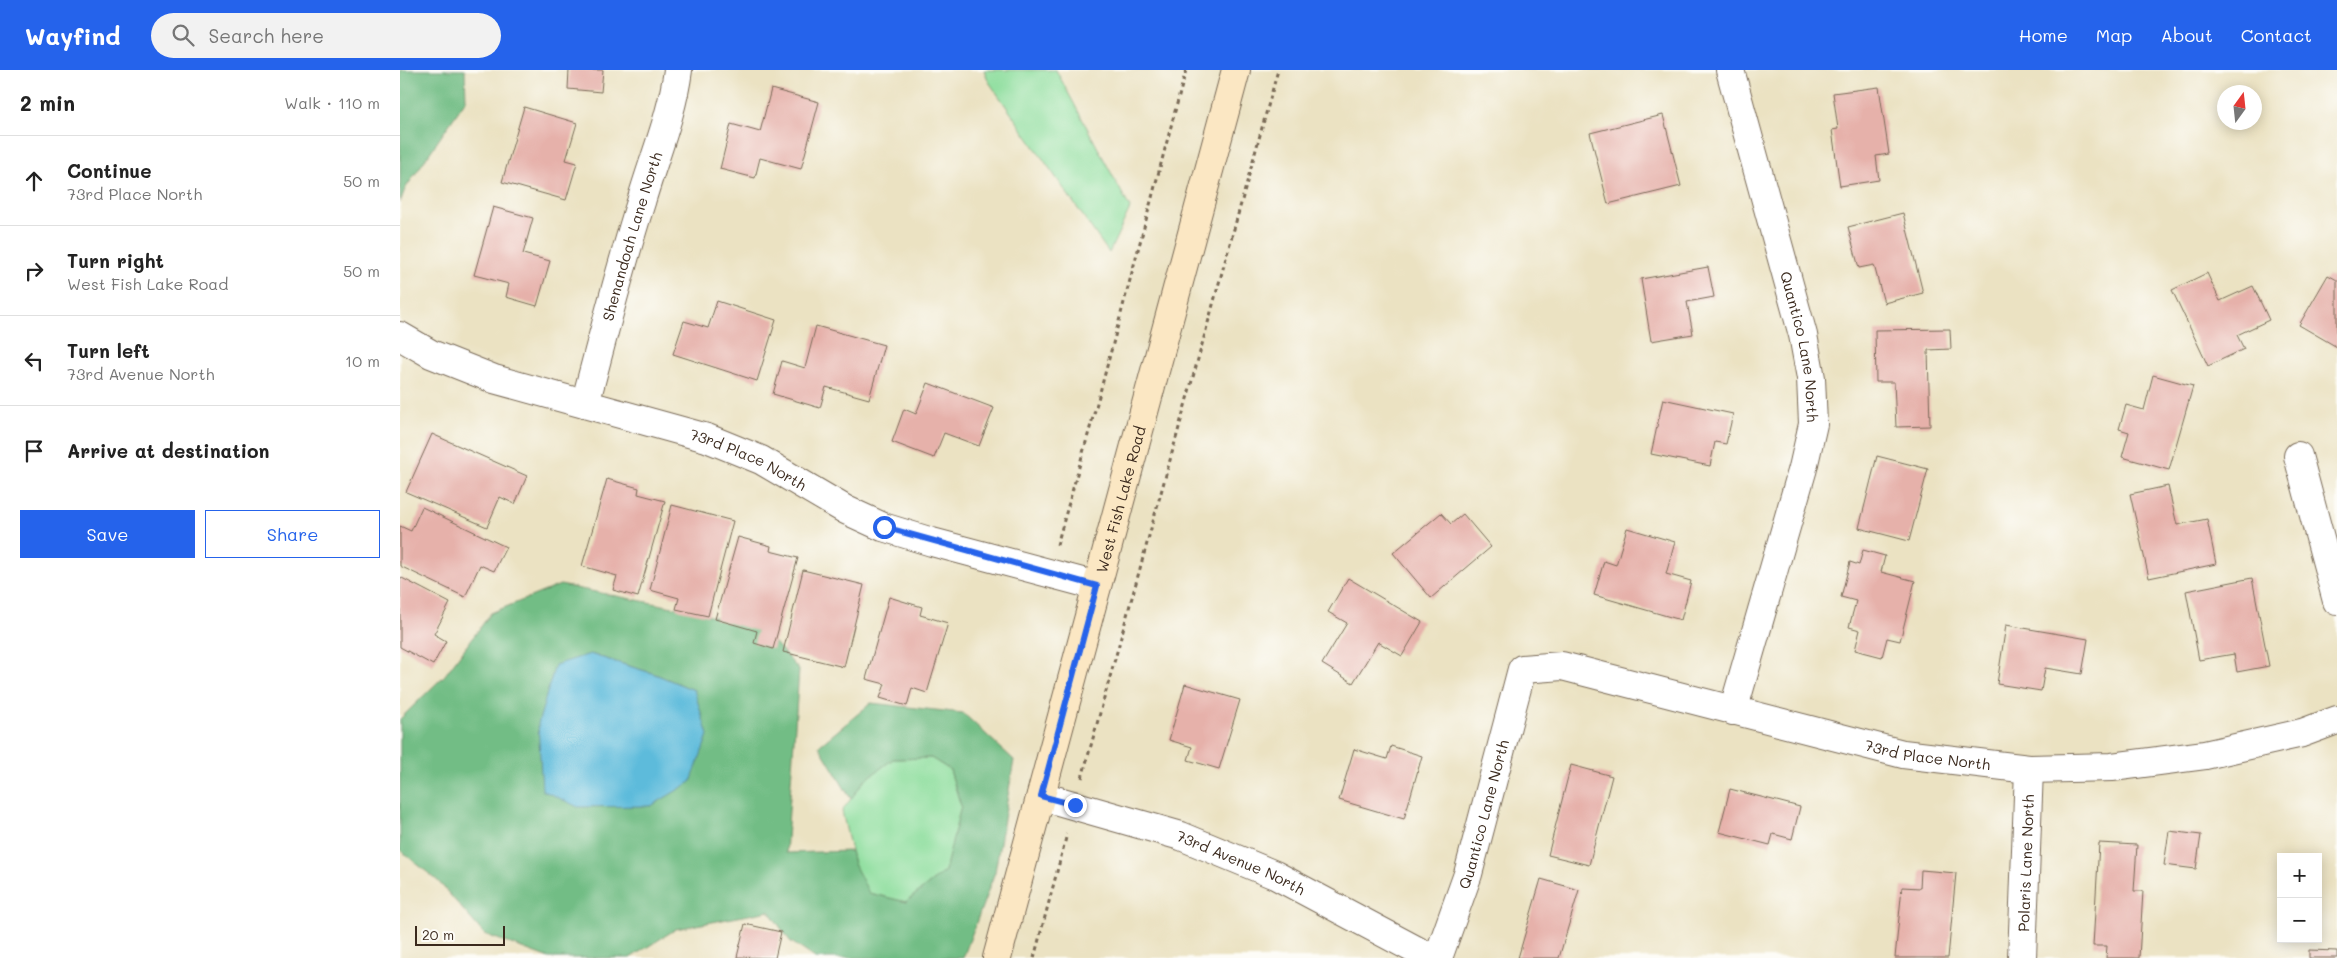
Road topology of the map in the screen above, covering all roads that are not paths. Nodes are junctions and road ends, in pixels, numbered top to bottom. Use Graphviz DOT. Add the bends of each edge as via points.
graph roads {
  1 [pos="678,70"];
  2 [pos="1236,70"];
  3 [pos="1730,70"];
  4 [pos="402,341"];
  5 [pos="585,404"];
  6 [pos="2298,456"];
  7 [pos="1097,586"];
  8 [pos="2337,600"];
  9 [pos="1522,669"];
  10 [pos="1733,711"];
  11 [pos="2337,720"];
  12 [pos="2029,769"];
  13 [pos="1041,796"];
  14 [pos="997,958"];
  15 [pos="1431,958"];
  16 [pos="1438,958"];
  17 [pos="2022,958"];
  1 -- 5 [label="street, Shenandoah Lane North" via="666,128 640,203"];
  2 -- 7 [label="street, West Fish Lake Road"];
  3 -- 10 [label="street, Quantico Lane North" via="1803,335 1812,378 1814,424"];
  4 -- 5 [label="street, 73rd Place North" via="494,379"];
  5 -- 7 [label="street, 73rd Place North" via="706,438 761,460 846,510 884,527"];
  6 -- 8 [label="street"];
  7 -- 13 [label="street, West Fish Lake Road"];
  9 -- 10 [label="street, 73rd Place North" via="1562,666"];
  9 -- 16 [label="street, Quantico Lane North" via="1468,874"];
  10 -- 12 [label="street, 73rd Place North" via="1903,754"];
  11 -- 12 [label="street, 73rd Place North" via="2302,732 2205,755 2112,767"];
  12 -- 17 [label="street, Polaris Lane North"];
  13 -- 14 [label="street, West Fish Lake Road"];
  13 -- 15 [label="street, 73rd Avenue North" via="1181,836 1275,875"];
}
